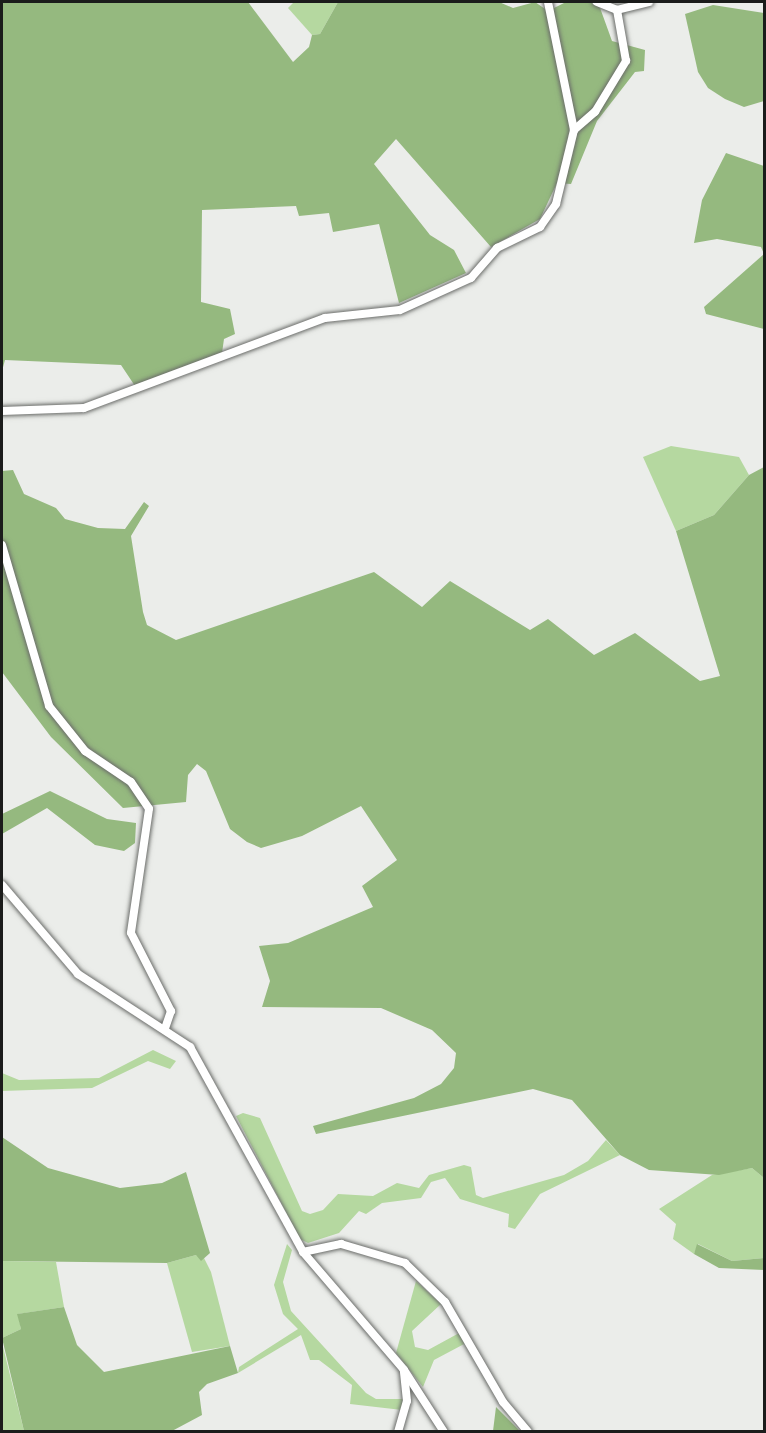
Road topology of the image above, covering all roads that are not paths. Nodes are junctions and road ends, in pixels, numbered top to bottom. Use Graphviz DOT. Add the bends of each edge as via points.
graph roads {
  1 [pos="597,2"];
  2 [pos="649,2"];
  3 [pos="551,3"];
  4 [pos="617,10"];
  5 [pos="573,130"];
  6 [pos="2,411"];
  7 [pos="2,545"];
  8 [pos="2,885"];
  9 [pos="165,1028"];
  10 [pos="303,1252"];
  11 [pos="404,1370"];
  12 [pos="398,1431"];
  13 [pos="444,1431"];
  14 [pos="528,1431"];
  1 -- 4 [label="street"];
  2 -- 4 [label="street"];
  3 -- 5 [label="street"];
  4 -- 5 [label="street" via="626,61 595,112"];
  5 -- 6 [label="street" via="548,218 497,248 456,286 393,312 325,318 84,408"];
  7 -- 9 [label="street" via="49,706 85,751 131,782 149,808 131,933 171,1011"];
  8 -- 9 [label="street" via="78,974"];
  9 -- 10 [label="street" via="195,1054"];
  10 -- 11 [label="street"];
  10 -- 14 [label="street" via="341,1244 405,1263 445,1302 503,1402"];
  11 -- 12 [label="street" via="407,1401"];
  11 -- 13 [label="street"];
}
